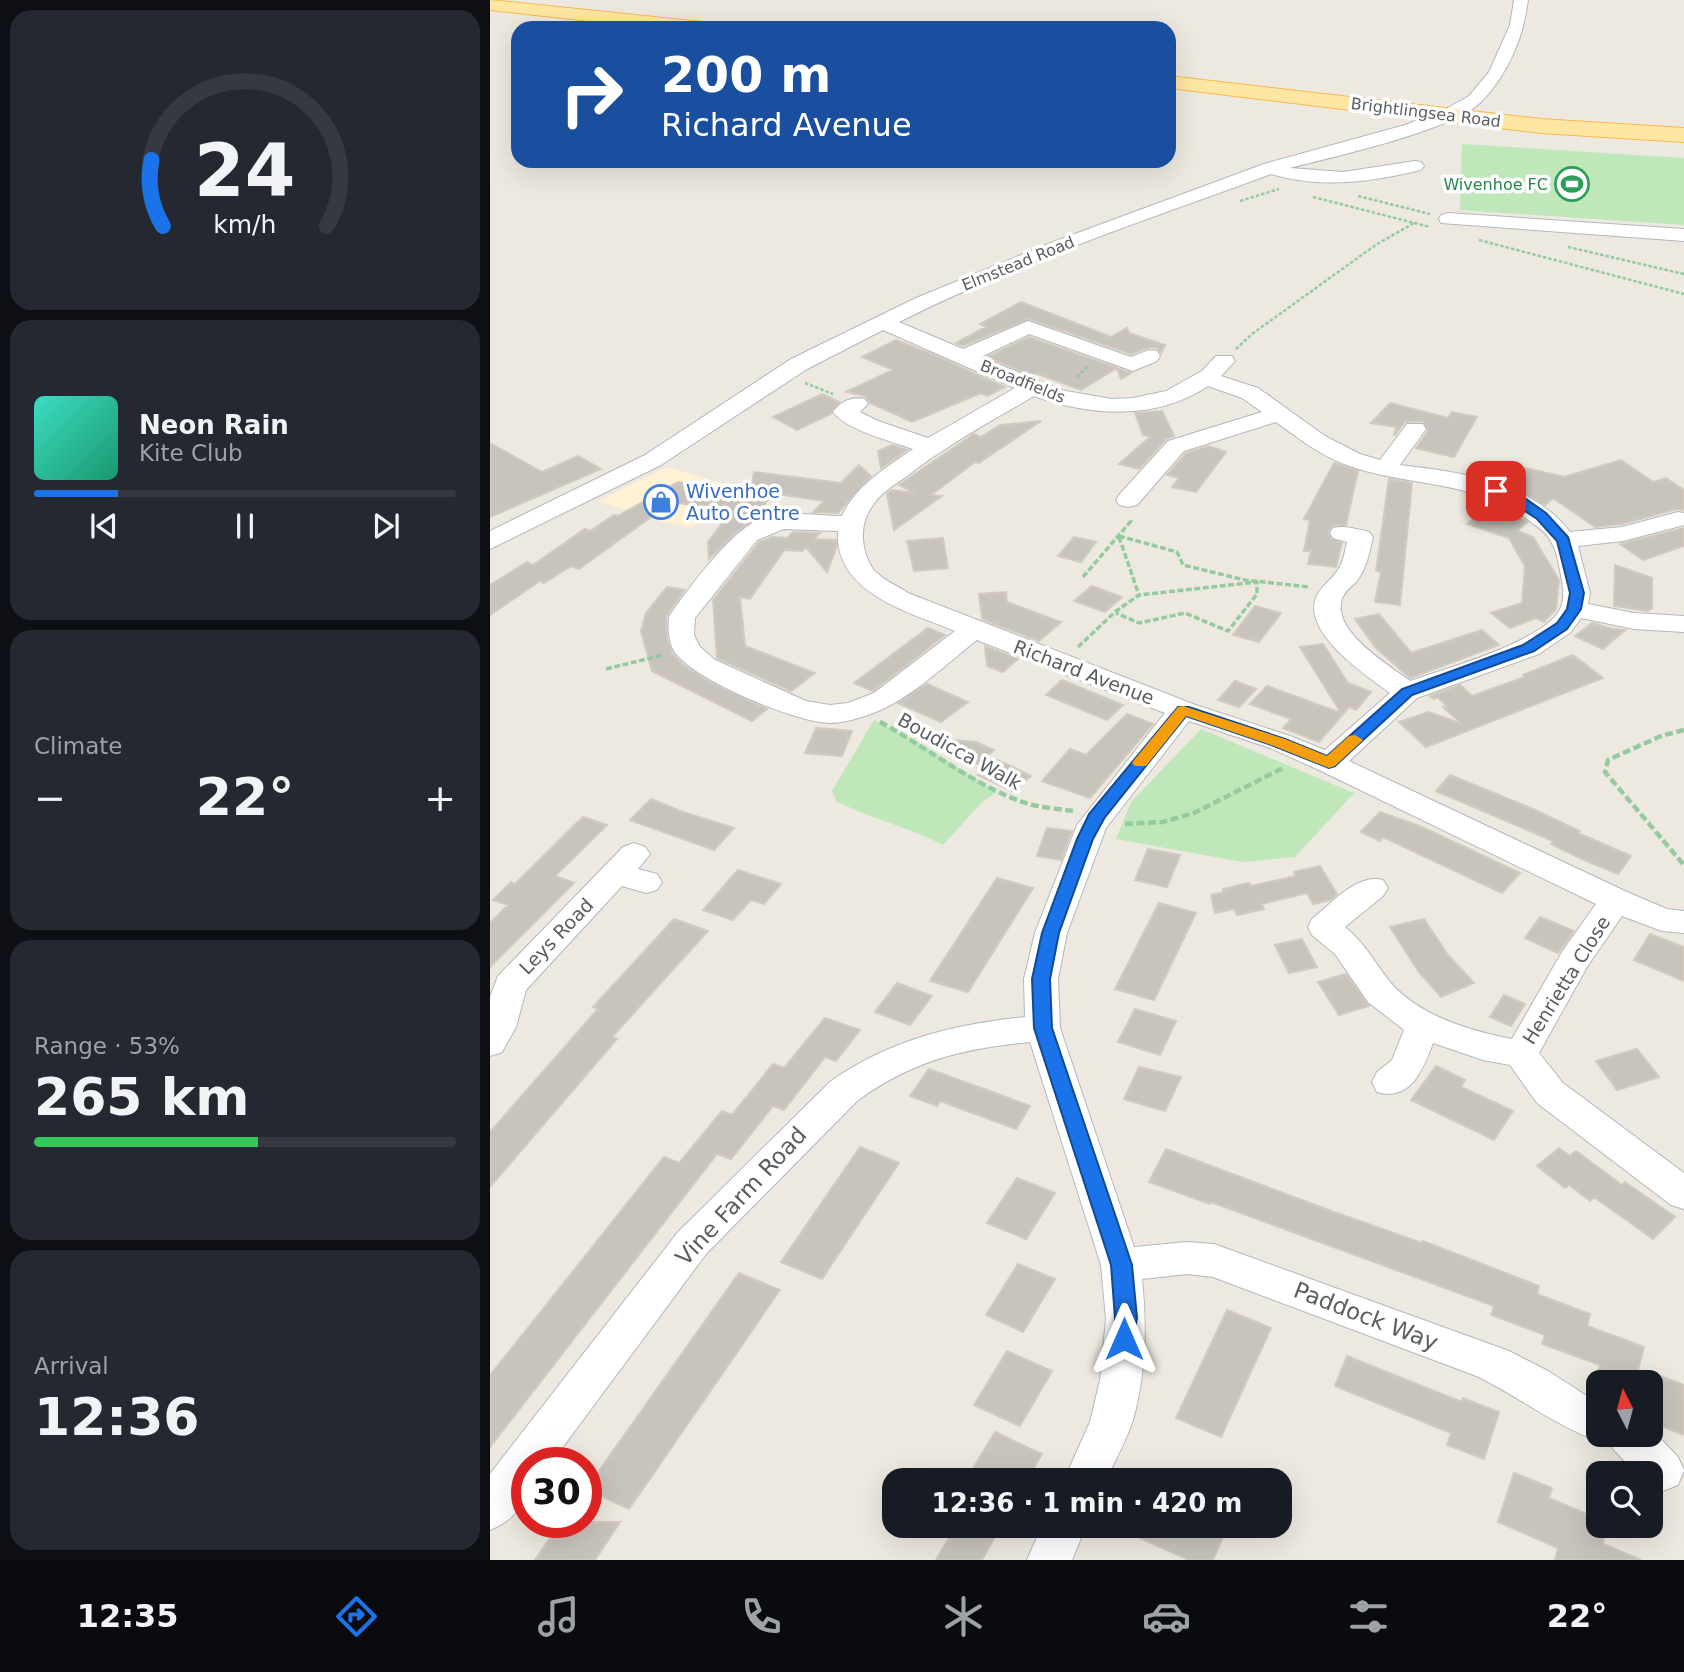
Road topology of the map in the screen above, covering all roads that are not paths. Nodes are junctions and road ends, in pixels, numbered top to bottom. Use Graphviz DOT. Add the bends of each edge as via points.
graph roads {
  1 [pos="1521,0"];
  2 [pos="490,4"];
  3 [pos="641,21"];
  4 [pos="1176,83"];
  5 [pos="1450,114"];
  6 [pos="1684,135"];
  7 [pos="1415,166"];
  8 [pos="1270,168"];
  9 [pos="1448,219"];
  10 [pos="1684,235"];
  11 [pos="882,322"];
  12 [pos="1149,356"];
  13 [pos="964,357"];
  14 [pos="1033,387"];
  15 [pos="857,404"];
  16 [pos="1282,414"];
  17 [pos="1415,429"];
  18 [pos="930,447"];
  19 [pos="1385,469"];
  20 [pos="1128,500"];
  21 [pos="1678,519"];
  22 [pos="851,524"];
  23 [pos="1342,533"];
  24 [pos="1563,540"];
  25 [pos="490,541"];
  26 [pos="1574,609"];
  27 [pos="1684,624"];
  28 [pos="974,629"];
  29 [pos="1407,692"];
  30 [pos="1183,710"];
  31 [pos="1329,763"];
  32 [pos="632,870"];
  33 [pos="1373,888"];
  34 [pos="1616,900"];
  35 [pos="1684,922"];
  36 [pos="1423,1026"];
  37 [pos="1043,1028"];
  38 [pos="490,1042"];
  39 [pos="1521,1054"];
  40 [pos="1390,1082"];
  41 [pos="1684,1194"];
  42 [pos="1121,1265"];
  43 [pos="1586,1418"];
  44 [pos="1639,1447"];
  45 [pos="1653,1461"];
  46 [pos="1090,1468"];
  47 [pos="490,1509"];
  48 [pos="1059,1538"];
  49 [pos="1049,1560"];
  1 -- 5 [label="street, Elmstead Road" via="1518,25 1496,73 1475,99"];
  2 -- 3 [label="main road"];
  4 -- 5 [label="main road, Brightlingsea Road"];
  5 -- 6 [label="main road, Brightlingsea Road" via="1541,126"];
  5 -- 8 [label="street, Elmstead Road"];
  7 -- 8 [label="street" via="1324,177 1293,176"];
  8 -- 11 [label="street, Elmstead Road" via="1039,254"];
  9 -- 10 [label="street"];
  11 -- 13 [label="street, Broadfields"];
  11 -- 25 [label="street, Elmstead Road" via="799,364 653,460"];
  12 -- 13 [label="street" via="1133,365 1028,327"];
  13 -- 14 [label="street, Broadfields"];
  14 -- 16 [label="street, Broadfields" via="1071,401 1140,404 1183,393 1217,370"];
  14 -- 18 [label="street"];
  15 -- 18 [label="street" via="844,412"];
  16 -- 19 [label="street" via="1330,449"];
  16 -- 20 [label="street" via="1176,446"];
  17 -- 19 [label="street"];
  18 -- 22 [label="street" via="875,488"];
  19 -- 24 [label="street" via="1462,480 1496,491 1541,516"];
  21 -- 24 [label="street" via="1623,534"];
  22 -- 28 [label="street, Richard Avenue" via="850,542 866,576 899,599"];
  22 -- 28 [label="street" via="784,522 748,535 682,617 681,635 688,651 705,666 800,709 830,714 884,699"];
  23 -- 29 [label="street" via="1360,537 1352,570 1334,588 1326,610 1354,652"];
  24 -- 26 [label="street" via="1577,593"];
  26 -- 27 [label="street" via="1634,621"];
  26 -- 29 [label="street" via="1562,626 1529,648"];
  28 -- 30 [label="street, Richard Avenue"];
  29 -- 31 [label="street"];
  30 -- 31 [label="street, Richard Avenue"];
  30 -- 37 [label="street" via="1095,820 1051,933 1041,979"];
  31 -- 34 [label="street, Richard Avenue"];
  32 -- 38 [label="street, Leys Road" via="566,924 510,985 499,1027"];
  33 -- 36 [label="street" via="1324,927 1347,946 1380,993"];
  34 -- 35 [label="street, Richard Avenue" via="1662,920"];
  34 -- 39 [label="street, Henrietta Close" via="1560,982"];
  36 -- 39 [label="street" via="1483,1047"];
  36 -- 40 [label="street" via="1406,1068"];
  37 -- 42 [label="street"];
  37 -- 47 [label="street, Vine Farm Road" via="947,1039 901,1054 844,1091 692,1243"];
  39 -- 41 [label="street, Henrietta Close" via="1550,1093"];
  42 -- 43 [label="street, Paddock Way" via="1187,1258 1214,1261 1494,1364"];
  42 -- 46 [label="street" via="1126,1318 1121,1380 1111,1422"];
  44 -- 45 [label="street"];
  48 -- 49 [label="street"];
}
